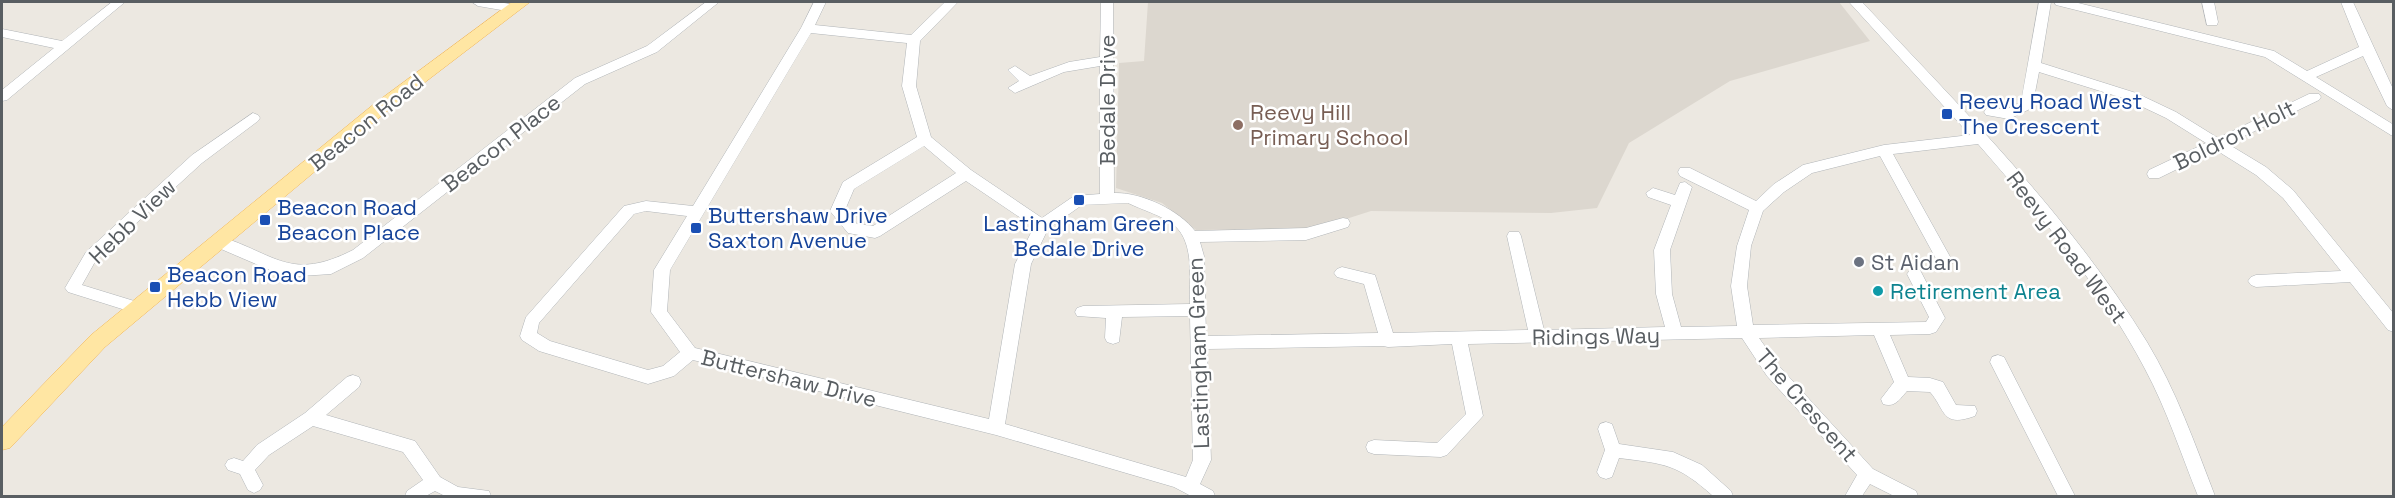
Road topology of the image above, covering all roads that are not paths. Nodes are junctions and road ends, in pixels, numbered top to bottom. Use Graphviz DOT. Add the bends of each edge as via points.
graph roads {
  1 [pos="118,2"];
  2 [pos="478,2"];
  3 [pos="713,2"];
  4 [pos="820,2"];
  5 [pos="952,2"];
  6 [pos="1107,2"];
  7 [pos="1855,2"];
  8 [pos="2045,2"];
  9 [pos="2060,2"];
  10 [pos="2208,2"];
  11 [pos="2347,2"];
  12 [pos="517,5"];
  13 [pos="2212,22"];
  14 [pos="807,28"];
  15 [pos="2,33"];
  16 [pos="914,40"];
  17 [pos="64,46"];
  18 [pos="2366,49"];
  19 [pos="1106,61"];
  20 [pos="2033,65"];
  21 [pos="1015,69"];
  22 [pos="2306,77"];
  23 [pos="2314,96"];
  24 [pos="2,97"];
  25 [pos="2394,106"];
  26 [pos="1991,112"];
  27 [pos="253,118"];
  28 [pos="2394,132"];
  29 [pos="925,139"];
  30 [pos="1982,139"];
  31 [pos="2218,143"];
  32 [pos="1884,150"];
  33 [pos="966,174"];
  34 [pos="2154,174"];
  35 [pos="1653,193"];
  36 [pos="1107,199"];
  37 [pos="1680,202"];
  38 [pos="1757,208"];
  39 [pos="695,212"];
  40 [pos="1343,223"];
  41 [pos="1042,225"];
  42 [pos="1514,236"];
  43 [pos="1191,237"];
  44 [pos="219,242"];
  45 [pos="1945,262"];
  46 [pos="1342,273"];
  47 [pos="1915,274"];
  48 [pos="2354,276"];
  49 [pos="2256,281"];
  50 [pos="138,308"];
  51 [pos="1198,310"];
  52 [pos="1083,312"];
  53 [pos="1114,312"];
  54 [pos="2394,326"];
  55 [pos="1880,328"];
  56 [pos="1746,331"];
  57 [pos="1675,335"];
  58 [pos="1538,337"];
  59 [pos="1113,338"];
  60 [pos="1459,339"];
  61 [pos="1388,340"];
  62 [pos="1200,344"];
  63 [pos="690,354"];
  64 [pos="1998,362"];
  65 [pos="352,382"];
  66 [pos="1904,384"];
  67 [pos="1889,399"];
  68 [pos="1969,411"];
  69 [pos="311,418"];
  70 [pos="996,428"];
  71 [pos="1606,429"];
  72 [pos="2,441"];
  73 [pos="1374,447"];
  74 [pos="1613,450"];
  75 [pos="1606,472"];
  76 [pos="245,473"];
  77 [pos="1867,474"];
  78 [pos="434,482"];
  79 [pos="1191,486"];
  80 [pos="413,496"];
  81 [pos="483,496"];
  82 [pos="1207,496"];
  83 [pos="1725,496"];
  84 [pos="1853,496"];
  85 [pos="1910,496"];
  86 [pos="2067,496"];
  87 [pos="2206,496"];
  1 -- 17 [label="street"];
  2 -- 12 [label="street"];
  3 -- 44 [label="street, Beacon Place" via="652,49 580,81 358,254 331,268 286,272"];
  4 -- 14 [label="street, Buttershaw Drive"];
  5 -- 16 [label="street"];
  6 -- 19 [label="street, Bedale Drive"];
  7 -- 30 [label="street, Reevy Road West"];
  8 -- 20 [label="street"];
  9 -- 22 [label="street" via="2259,50"];
  10 -- 13 [label="street"];
  11 -- 18 [label="street"];
  12 -- 44 [label="main road, Beacon Road" via="380,108"];
  14 -- 16 [label="street"];
  14 -- 39 [label="street, Buttershaw Drive"];
  15 -- 17 [label="street"];
  16 -- 29 [label="street" via="909,86"];
  17 -- 24 [label="street"];
  18 -- 22 [label="street"];
  18 -- 25 [label="street"];
  19 -- 21 [label="street" via="1081,61 1021,85"];
  19 -- 36 [label="street, Bedale Drive"];
  20 -- 26 [label="street" via="2027,105 2009,114"];
  20 -- 31 [label="street" via="2131,96"];
  22 -- 28 [label="street"];
  23 -- 31 [label="street, Boldron Holt"];
  27 -- 50 [label="street, Hebb View" via="197,159 91,256 73,288"];
  29 -- 33 [label="street"];
  29 -- 33 [label="street" via="848,186 837,211 853,229 875,232"];
  30 -- 32 [label="street, The Crescent"];
  30 -- 87 [label="street, Reevy Road West" via="2046,211 2142,348 2181,428"];
  31 -- 34 [label="street, Boldron Holt"];
  31 -- 48 [label="street" via="2288,194"];
  32 -- 38 [label="street, The Crescent" via="1808,169"];
  32 -- 45 [label="street"];
  33 -- 41 [label="street"];
  35 -- 37 [label="street"];
  36 -- 41 [label="street, Lastingham Green" via="1079,200"];
  36 -- 43 [label="street, Lastingham Green" via="1130,198 1180,222"];
  37 -- 38 [label="street" via="1685,179"];
  37 -- 57 [label="street" via="1662,250 1664,294"];
  38 -- 56 [label="street, The Crescent" via="1744,246 1739,286"];
  39 -- 63 [label="street, Buttershaw Drive" via="662,270 659,312"];
  39 -- 63 [label="street" via="646,206 629,210 532,321 528,336 545,346 648,376 668,371"];
  40 -- 43 [label="street" via="1306,234"];
  41 -- 70 [label="street, Lastingham Green" via="1023,264"];
  42 -- 58 [label="street"];
  43 -- 51 [label="street, Lastingham Green" via="1196,256"];
  44 -- 50 [label="main road, Beacon Road"];
  46 -- 61 [label="street" via="1370,279"];
  47 -- 55 [label="street, Ridings Way" via="1937,318 1930,328"];
  48 -- 49 [label="street"];
  48 -- 54 [label="street"];
  50 -- 72 [label="main road, Beacon Road" via="98,341"];
  51 -- 53 [label="street"];
  51 -- 62 [label="street, Lastingham Green"];
  52 -- 53 [label="street"];
  53 -- 59 [label="street"];
  55 -- 56 [label="street, Ridings Way"];
  55 -- 66 [label="street"];
  56 -- 57 [label="street, Ridings Way"];
  56 -- 77 [label="street, The Crescent" via="1773,371"];
  57 -- 58 [label="street, Ridings Way"];
  58 -- 60 [label="street, Ridings Way"];
  60 -- 61 [label="street, Ridings Way"];
  60 -- 73 [label="street" via="1475,416 1441,450"];
  61 -- 62 [label="street, Ridings Way"];
  62 -- 79 [label="street, Lastingham Green" via="1202,459"];
  63 -- 70 [label="street, Buttershaw Drive"];
  64 -- 86 [label="street"];
  65 -- 69 [label="street"];
  66 -- 67 [label="street"];
  66 -- 68 [label="street" via="1937,387 1951,412"];
  69 -- 76 [label="street" via="263,450"];
  69 -- 78 [label="street" via="409,446"];
  70 -- 79 [label="street, Buttershaw Drive"];
  71 -- 74 [label="street"];
  74 -- 75 [label="street"];
  74 -- 83 [label="street" via="1667,456 1696,470"];
  77 -- 84 [label="street"];
  77 -- 85 [label="street, The Crescent"];
  78 -- 80 [label="street"];
  78 -- 81 [label="street" via="456,494"];
  79 -- 82 [label="street, Buttershaw Drive"];
}
